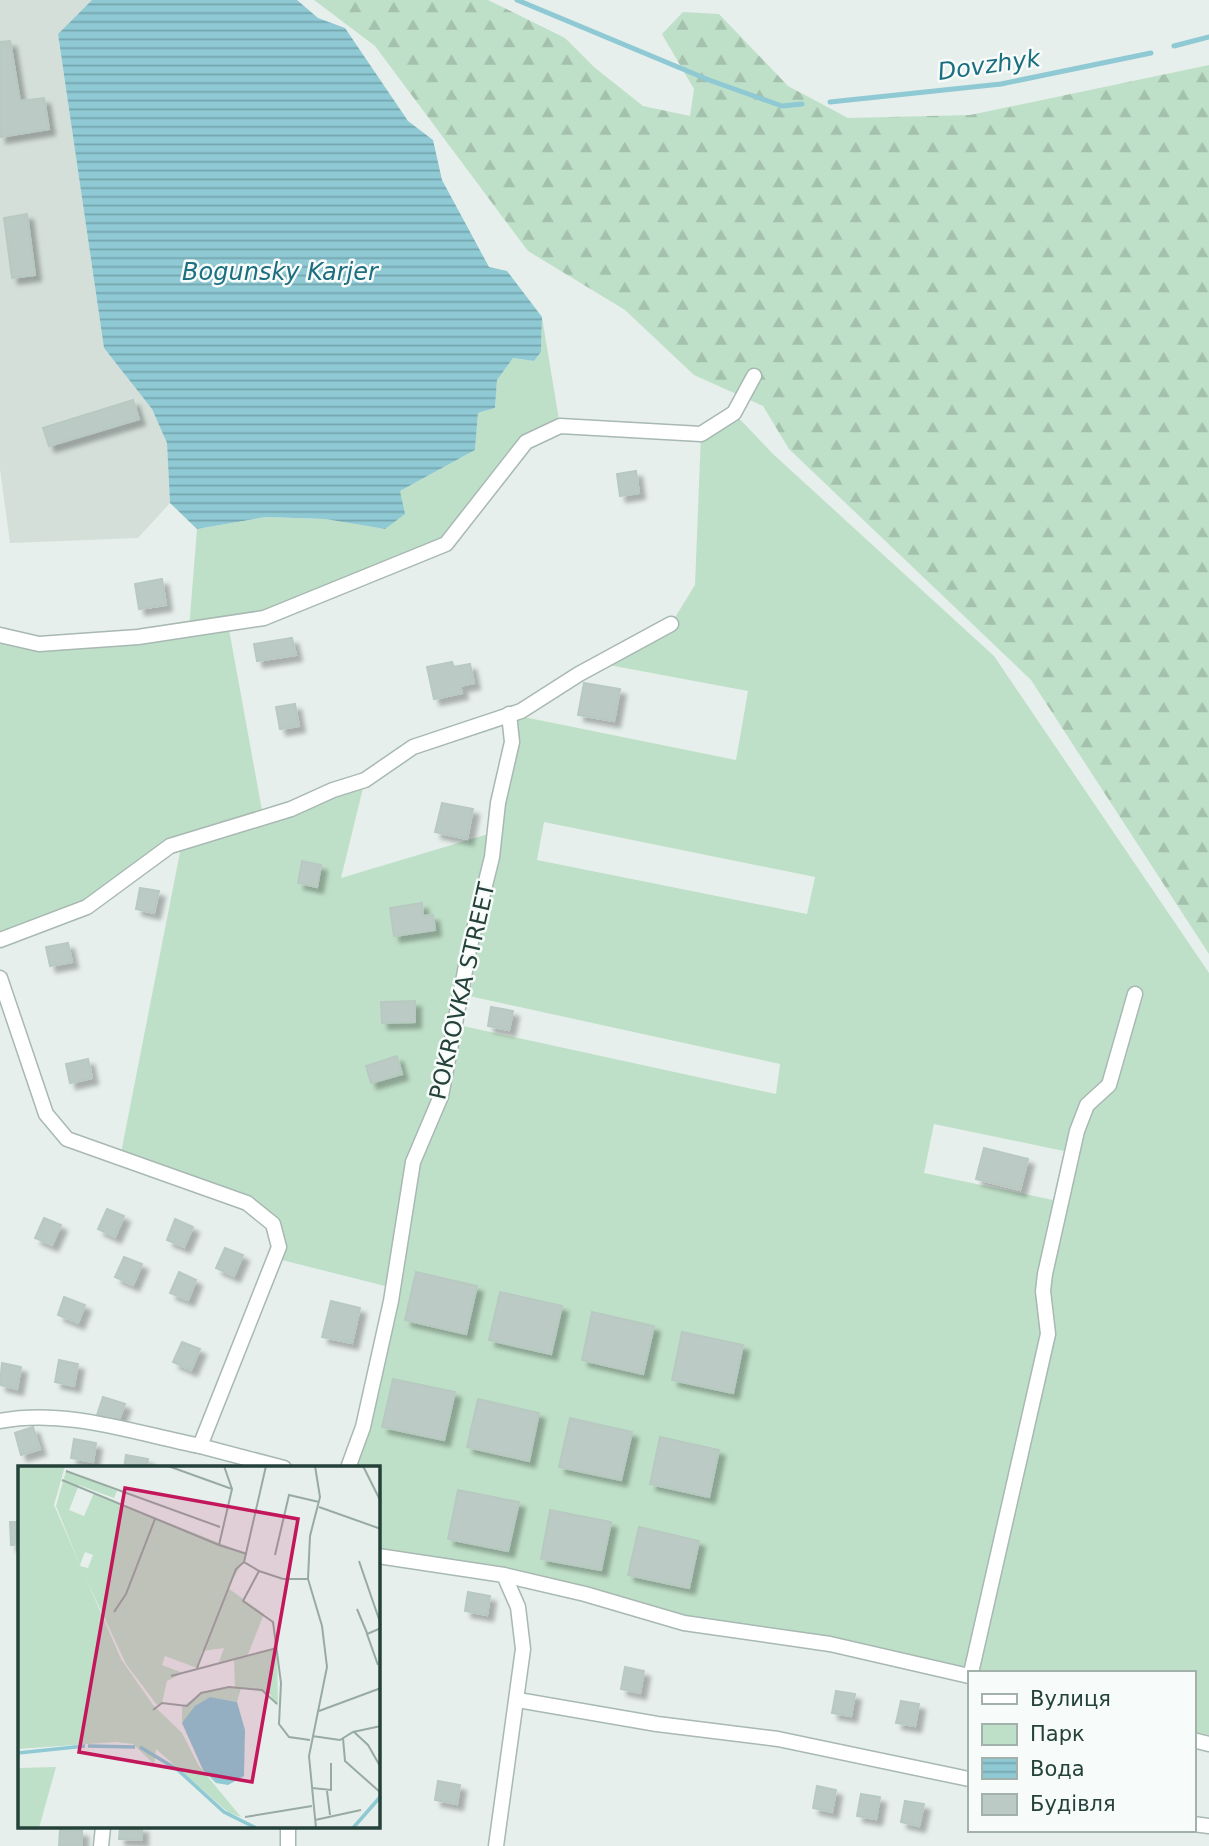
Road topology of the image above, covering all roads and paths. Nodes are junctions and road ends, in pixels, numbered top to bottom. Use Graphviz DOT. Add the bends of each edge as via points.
graph roads {
  1 [pos="754,376"];
  2 [pos="671,624"];
  3 [pos="0,635"];
  4 [pos="509,714"];
  5 [pos="0,940"];
  6 [pos="0,978"];
  7 [pos="1135,994"];
  8 [pos="0,1421"];
  9 [pos="200,1446"];
  10 [pos="276,1466"];
  11 [pos="349,1466"];
  12 [pos="380,1556"];
  13 [pos="504,1575"];
  14 [pos="971,1671"];
  15 [pos="968,1675"];
  16 [pos="518,1700"];
  17 [pos="968,1779"];
  18 [pos="103,1828"];
  19 [pos="288,1828"];
  20 [pos="101,1846"];
  21 [pos="288,1846"];
  22 [pos="496,1846"];
  1 -- 3 [label="street" via="734,412 701,434 560,426 526,442 446,544 264,618 138,637 39,644"];
  2 -- 4 [label="street"];
  4 -- 5 [label="street" via="413,747 365,780 291,809 170,846 88,907"];
  4 -- 11 [label="street, POKROVKA STREET" via="512,742 492,857 441,1096 413,1162 391,1301"];
  6 -- 9 [label="street" via="46,1114 67,1139 247,1203 273,1224 279,1247"];
  7 -- 14 [label="street" via="1108,1085 1087,1105 1077,1131 1044,1282 1048,1334"];
  8 -- 9 [label="street" via="61,1417"];
  9 -- 10 [label="street"];
  12 -- 13 [label="street"];
  13 -- 15 [label="street" via="684,1623 831,1644"];
  13 -- 16 [label="street" via="518,1607 522,1637"];
  16 -- 17 [label="street" via="778,1739"];
  16 -- 22 [label="street"];
  18 -- 20 [label="street"];
  19 -- 21 [label="street"];
}
